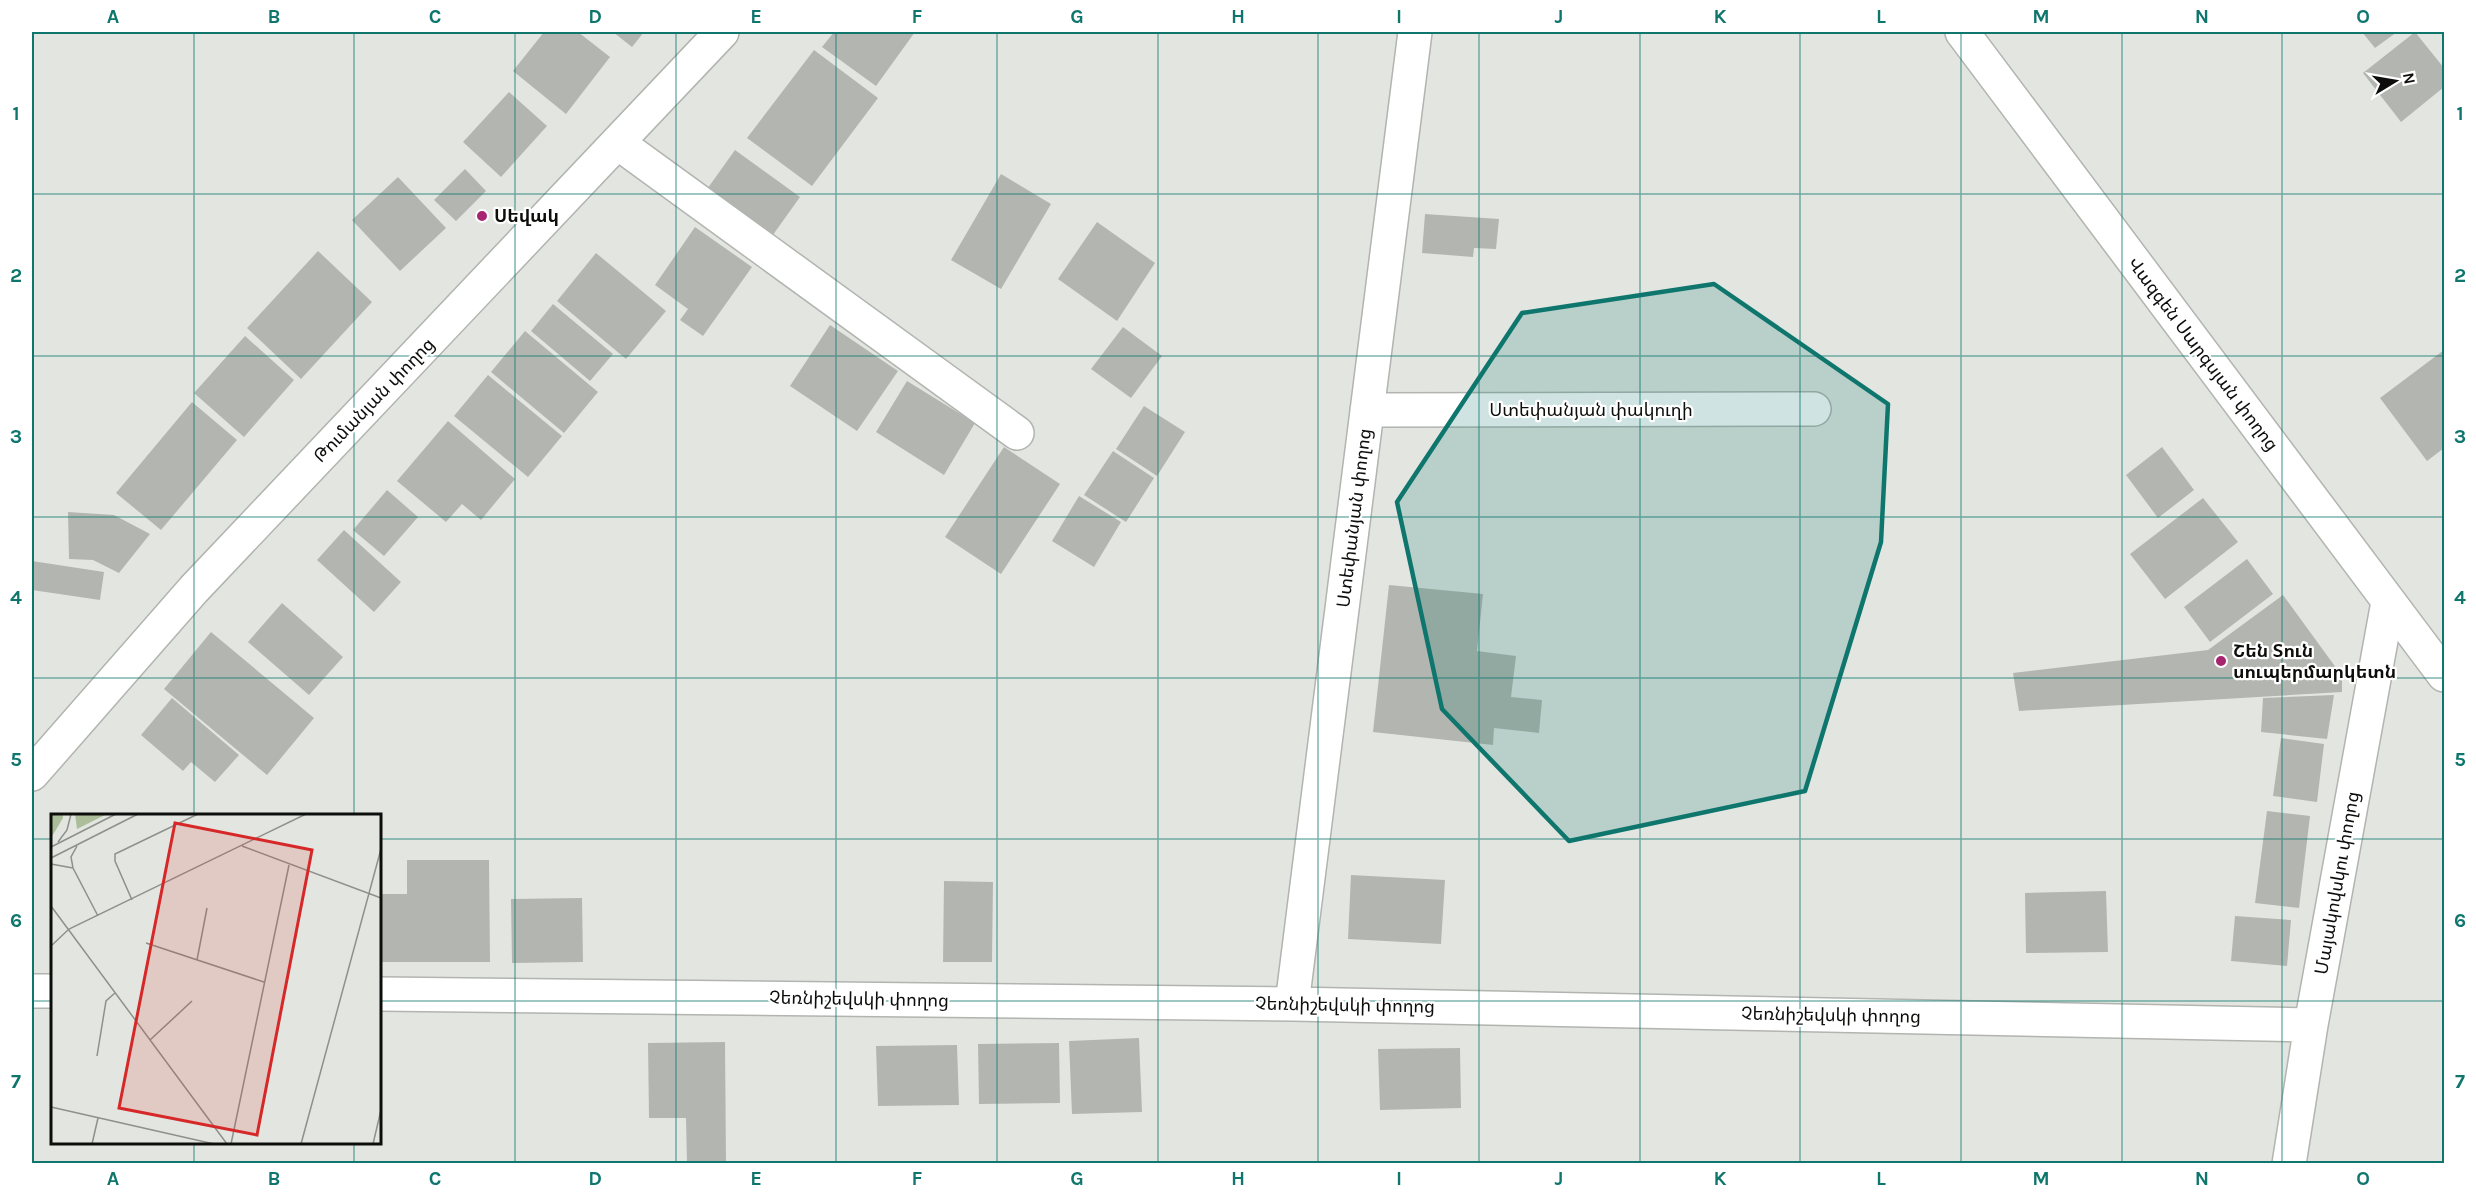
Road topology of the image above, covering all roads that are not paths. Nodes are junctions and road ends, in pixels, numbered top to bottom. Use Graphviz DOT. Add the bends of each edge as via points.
graph roads {
  1 [pos="722,32"];
  2 [pos="1415,32"];
  3 [pos="1962,32"];
  4 [pos="618,143"];
  5 [pos="1814,409"];
  6 [pos="1367,410"];
  7 [pos="1017,433"];
  8 [pos="2388,602"];
  9 [pos="2445,675"];
  10 [pos="32,774"];
  11 [pos="32,991"];
  12 [pos="51,991"];
  13 [pos="381,994"];
  14 [pos="1292,1004"];
  15 [pos="2311,1025"];
  16 [pos="2289,1164"];
  1 -- 4 [label="street, Թումանյան փողոց"];
  2 -- 6 [label="street, Ստեփանյան փողոց"];
  3 -- 8 [label="street, Վազգեն Սարգսյան փողոց"];
  4 -- 7 [label="street"];
  4 -- 10 [label="street, Թումանյան փողոց" via="194,589"];
  5 -- 6 [label="street, Ստեփանյան փակուղի"];
  6 -- 14 [label="street, Ստեփանյան փողոց"];
  8 -- 9 [label="street, Վազգեն Սարգսյան փողոց"];
  8 -- 15 [label="street, Մայակովսկու փողոց"];
  11 -- 12 [label="street"];
  13 -- 14 [label="street, Չեռնիշեվսկի փողոց"];
  14 -- 15 [label="street, Չեռնիշեվսկի փողոց"];
  15 -- 16 [label="street, Մայակովսկու փողոց"];
}
